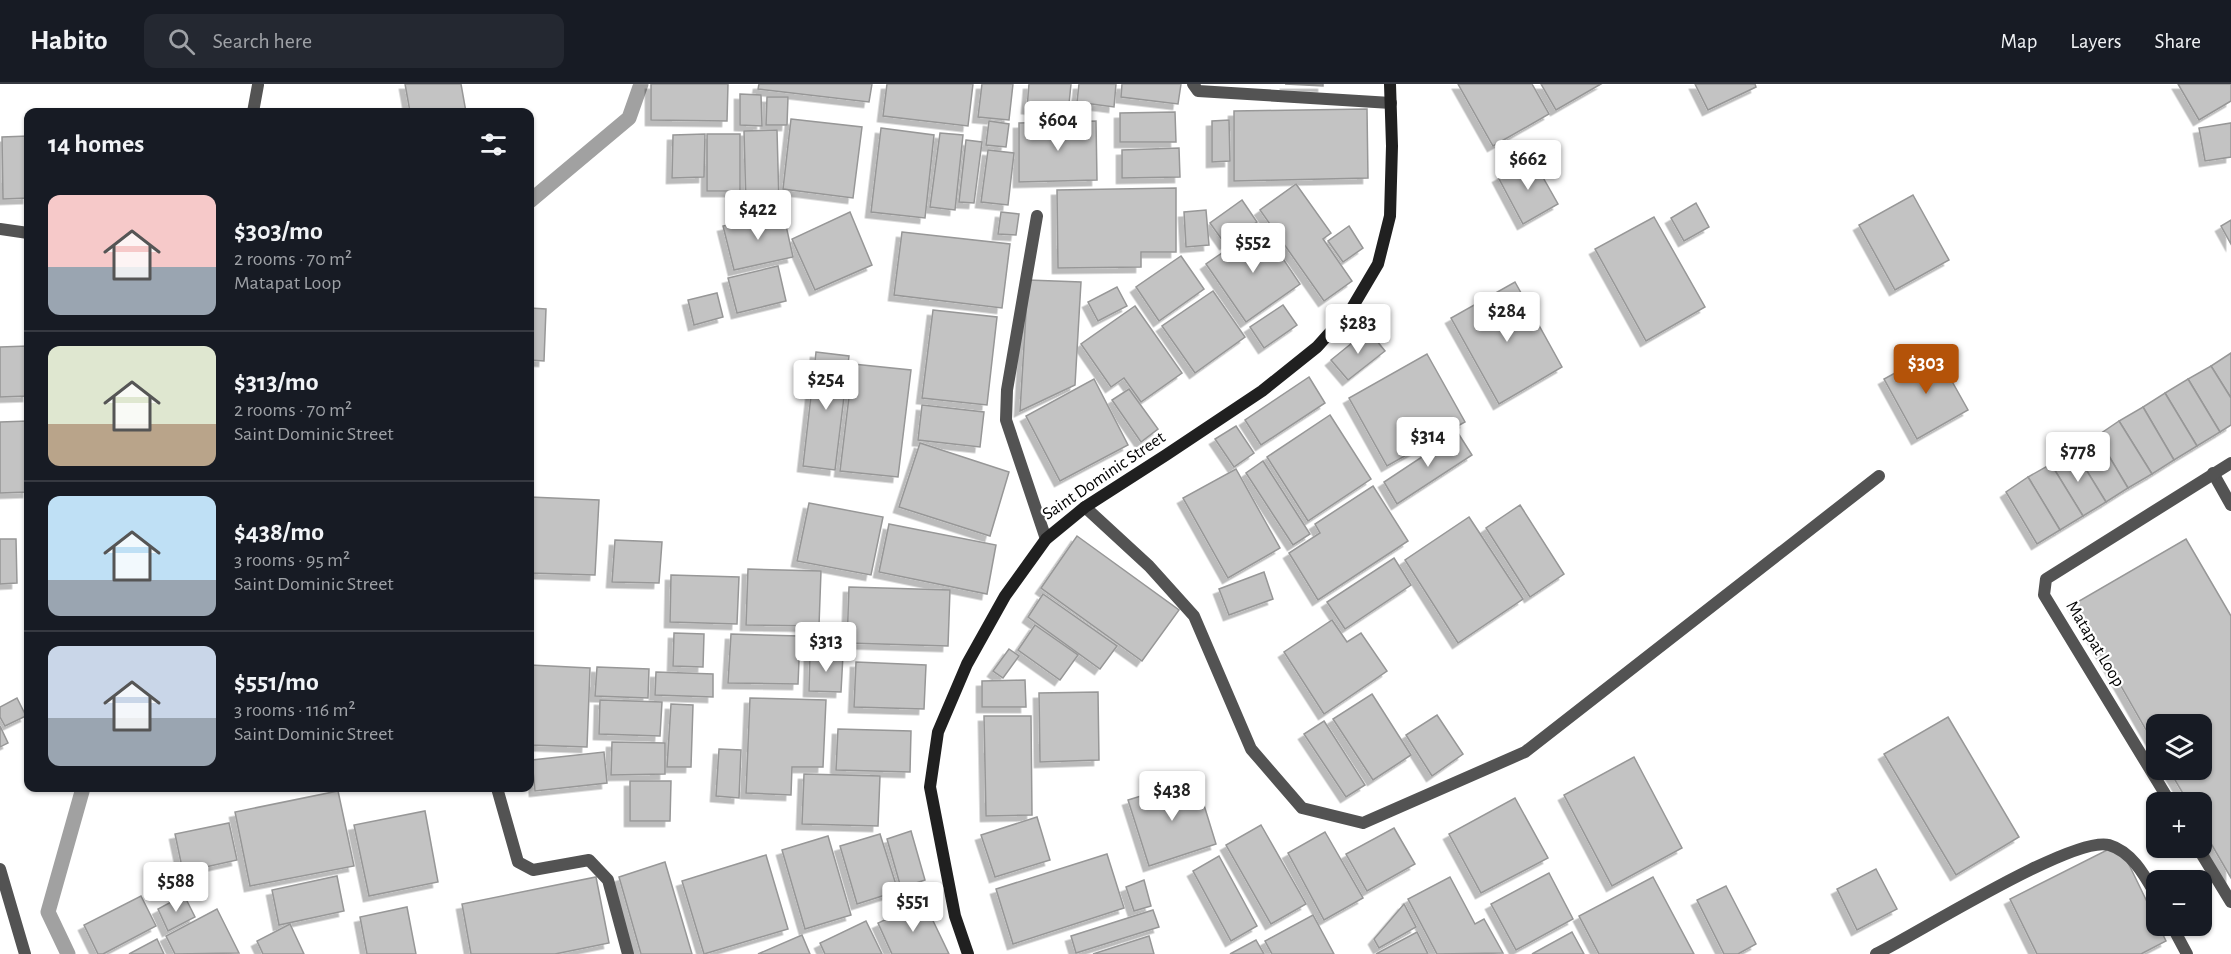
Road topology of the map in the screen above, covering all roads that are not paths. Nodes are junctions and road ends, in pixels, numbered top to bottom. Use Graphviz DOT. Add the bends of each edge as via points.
graph roads {
  1 [pos="1193,84"];
  2 [pos="1390,84"];
  3 [pos="258,85"];
  4 [pos="1391,103"];
  5 [pos="254,108"];
  6 [pos="1037,216"];
  7 [pos="0,229"];
  8 [pos="24,232"];
  9 [pos="2231,463"];
  10 [pos="2213,472"];
  11 [pos="1879,476"];
  12 [pos="2231,505"];
  13 [pos="1085,507"];
  14 [pos="1046,539"];
  15 [pos="498,792"];
  16 [pos="2164,792"];
  17 [pos="2204,858"];
  18 [pos="0,869"];
  19 [pos="2146,878"];
  20 [pos="2231,902"];
  21 [pos="2177,936"];
  22 [pos="1897,949"];
  23 [pos="25,954"];
  24 [pos="628,954"];
  25 [pos="968,954"];
  26 [pos="1876,954"];
  27 [pos="2187,954"];
  1 -- 4 [label="street" via="1198,91"];
  2 -- 4 [label="street, Saint Dominic Street"];
  3 -- 5 [label="street"];
  4 -- 13 [label="street, Saint Dominic Street" via="1389,216 1378,264 1352,308 1317,347 1262,390"];
  6 -- 14 [label="street" via="1007,390 1006,420"];
  7 -- 8 [label="street"];
  9 -- 10 [label="street, Matapat Loop"];
  10 -- 12 [label="street"];
  10 -- 16 [label="street, Matapat Loop" via="2046,579 2044,595"];
  11 -- 13 [label="street" via="1525,752 1363,823 1302,808 1251,749 1194,616 1149,566"];
  13 -- 14 [label="street, Saint Dominic Street"];
  14 -- 25 [label="street, Saint Dominic Street" via="1005,596 967,664 938,732 930,787 955,916"];
  15 -- 24 [label="street" via="518,862 533,870 589,860 608,880"];
  17 -- 20 [label="street"];
  18 -- 23 [label="street"];
  19 -- 22 [label="street" via="2132,859 2108,845 2082,847 2036,866"];
  21 -- 27 [label="street"];
  22 -- 26 [label="street"];
}
